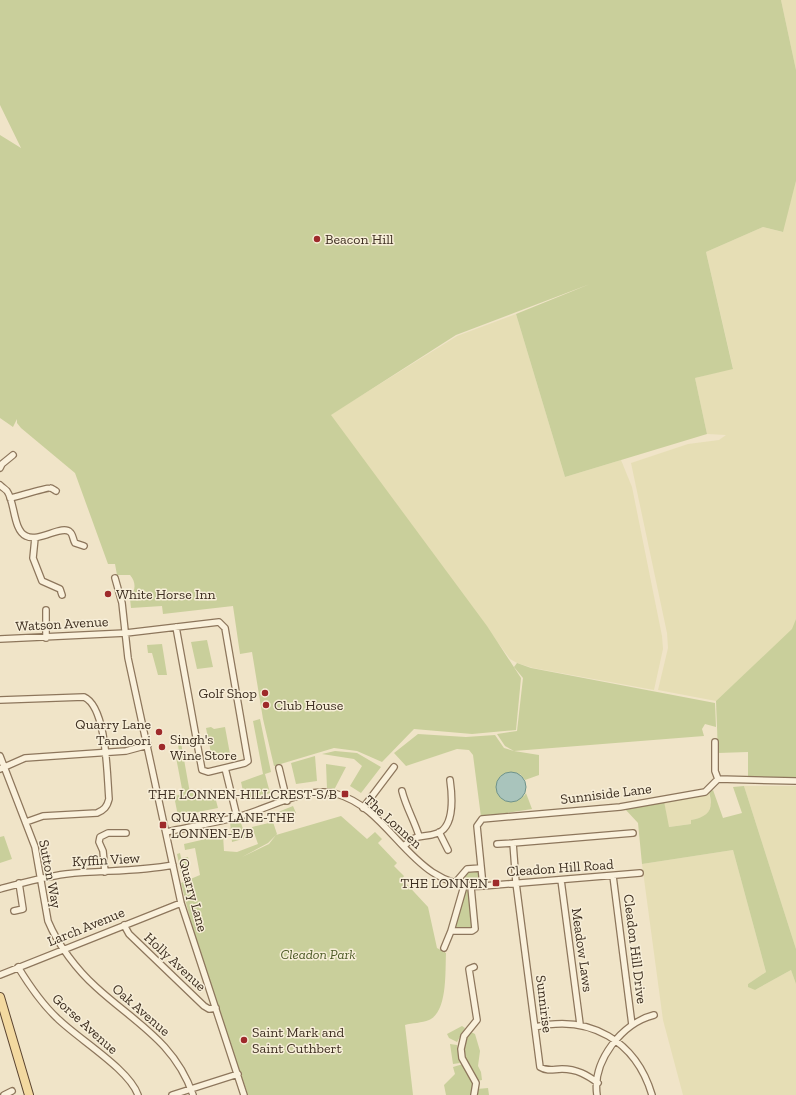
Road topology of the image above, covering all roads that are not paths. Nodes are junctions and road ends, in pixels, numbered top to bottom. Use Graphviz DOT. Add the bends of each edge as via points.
graph roads {
  1 [pos="13,455"];
  2 [pos="0,468"];
  3 [pos="0,485"];
  4 [pos="56,491"];
  5 [pos="10,498"];
  6 [pos="35,538"];
  7 [pos="84,546"];
  8 [pos="115,578"];
  9 [pos="62,595"];
  10 [pos="46,610"];
  11 [pos="176,627"];
  12 [pos="126,633"];
  13 [pos="46,638"];
  14 [pos="0,640"];
  15 [pos="0,700"];
  16 [pos="715,742"];
  17 [pos="148,745"];
  18 [pos="106,753"];
  19 [pos="0,756"];
  20 [pos="394,767"];
  21 [pos="2,768"];
  22 [pos="225,768"];
  23 [pos="279,768"];
  24 [pos="718,779"];
  25 [pos="450,780"];
  26 [pos="796,781"];
  27 [pos="402,792"];
  28 [pos="287,801"];
  29 [pos="362,808"];
  30 [pos="237,817"];
  31 [pos="26,822"];
  32 [pos="166,832"];
  33 [pos="440,832"];
  34 [pos="126,833"];
  35 [pos="633,833"];
  36 [pos="419,836"];
  37 [pos="513,843"];
  38 [pos="496,844"];
  39 [pos="404,846"];
  40 [pos="448,850"];
  41 [pos="173,865"];
  42 [pos="482,868"];
  43 [pos="105,872"];
  44 [pos="640,873"];
  45 [pos="613,876"];
  46 [pos="40,878"];
  47 [pos="561,880"];
  48 [pos="455,883"];
  49 [pos="516,883"];
  50 [pos="19,884"];
  51 [pos="464,886"];
  52 [pos="483,886"];
  53 [pos="471,887"];
  54 [pos="0,889"];
  55 [pos="182,903"];
  56 [pos="14,911"];
  57 [pos="124,925"];
  58 [pos="451,931"];
  59 [pos="444,948"];
  60 [pos="64,949"];
  61 [pos="18,967"];
  62 [pos="474,967"];
  63 [pos="0,975"];
  64 [pos="0,997"];
  65 [pos="216,1008"];
  66 [pos="654,1015"];
  67 [pos="580,1024"];
  68 [pos="632,1025"];
  69 [pos="535,1027"];
  70 [pos="615,1041"];
  71 [pos="238,1074"];
  72 [pos="598,1083"];
  73 [pos="191,1089"];
  74 [pos="14,1090"];
  75 [pos="4,1095"];
  76 [pos="29,1095"];
  77 [pos="138,1095"];
  78 [pos="172,1095"];
  79 [pos="193,1095"];
  80 [pos="244,1095"];
  81 [pos="474,1095"];
  82 [pos="597,1095"];
  83 [pos="652,1095"];
  1 -- 2 [label="street"];
  3 -- 5 [label="street" via="8,491"];
  4 -- 5 [label="street" via="45,488 32,494"];
  5 -- 6 [label="street" via="19,528 24,536"];
  6 -- 7 [label="street" via="68,530 72,533 75,543"];
  6 -- 9 [label="street" via="33,558 42,581 60,589"];
  8 -- 12 [label="street, Quarry Lane" via="122,601"];
  10 -- 13 [label="street"];
  11 -- 12 [label="street, Watson Avenue"];
  11 -- 22 [label="street" via="202,770 208,772"];
  11 -- 22 [label="street, Watson Avenue" via="219,622 225,628 248,760"];
  12 -- 13 [label="street, Watson Avenue"];
  12 -- 17 [label="street, Quarry Lane" via="128,658"];
  13 -- 14 [label="street, Watson Avenue"];
  15 -- 18 [label="street" via="84,697 89,699 98,712"];
  16 -- 24 [label="street" via="715,771"];
  17 -- 18 [label="street"];
  17 -- 32 [label="street, Quarry Lane"];
  18 -- 21 [label="street" via="25,758"];
  18 -- 31 [label="street" via="109,800 104,810 97,813 43,816"];
  19 -- 21 [label="street, Sutton Way"];
  20 -- 29 [label="street"];
  21 -- 31 [label="street, Sutton Way"];
  22 -- 30 [label="street"];
  23 -- 28 [label="street"];
  24 -- 26 [label="street"];
  24 -- 42 [label="street, Sunniside Lane" via="705,792 620,807 482,819 477,826"];
  25 -- 33 [label="street" via="451,812"];
  27 -- 36 [label="street" via="405,806 412,816"];
  28 -- 29 [label="street, The Lonnen" via="308,794 336,793"];
  28 -- 30 [label="street, The Lonnen"];
  29 -- 39 [label="street, The Lonnen"];
  30 -- 32 [label="street, The Lonnen"];
  31 -- 46 [label="street, Sutton Way" via="35,847"];
  32 -- 41 [label="street, Quarry Lane"];
  33 -- 36 [label="street"];
  33 -- 40 [label="street"];
  34 -- 43 [label="street" via="108,833 100,837"];
  35 -- 37 [label="street"];
  36 -- 39 [label="street" via="412,838"];
  37 -- 38 [label="street"];
  37 -- 49 [label="street, Sunnirise"];
  39 -- 48 [label="street, The Lonnen" via="427,869"];
  41 -- 43 [label="street, Kyffin View" via="148,870"];
  41 -- 55 [label="street, Quarry Lane"];
  42 -- 48 [label="street" via="468,869"];
  42 -- 52 [label="street, Sunniside Lane"];
  43 -- 46 [label="street, Kyffin View"];
  44 -- 45 [label="street, Cleadon Hill Road"];
  45 -- 47 [label="street, Cleadon Hill Road"];
  45 -- 68 [label="street, Cleadon Hill Drive"];
  46 -- 50 [label="street, Kyffin View"];
  46 -- 60 [label="street, Sutton Way" via="48,921"];
  47 -- 49 [label="street, Cleadon Hill Road"];
  47 -- 67 [label="street, Meadow Laws"];
  48 -- 51 [label="street, The Lonnen"];
  49 -- 52 [label="street, Cleadon Hill Road"];
  49 -- 69 [label="street, Sunnirise"];
  50 -- 54 [label="street, Kyffin View"];
  50 -- 56 [label="street" via="23,909"];
  51 -- 53 [label="street, The Lonnen"];
  51 -- 58 [label="street"];
  52 -- 53 [label="street, The Lonnen"];
  53 -- 58 [label="street" via="475,929"];
  55 -- 57 [label="street, Larch Avenue"];
  55 -- 65 [label="street, Quarry Lane"];
  57 -- 60 [label="street, Larch Avenue"];
  57 -- 65 [label="street, Holly Avenue" via="129,934 204,1006 209,1009"];
  58 -- 59 [label="street"];
  60 -- 61 [label="street, Larch Avenue"];
  60 -- 73 [label="street, Oak Avenue" via="96,987 161,1041"];
  61 -- 63 [label="street, Larch Avenue"];
  61 -- 77 [label="street, Gorse Avenue" via="49,1010 122,1073"];
  62 -- 81 [label="street" via="469,968 477,1020 464,1036 461,1049 462,1058 476,1083"];
  64 -- 76 [label="main road"];
  65 -- 71 [label="street, Quarry Lane"];
  66 -- 68 [label="street" via="642,1018"];
  67 -- 69 [label="street"];
  67 -- 70 [label="street" via="605,1033"];
  68 -- 70 [label="street"];
  69 -- 72 [label="street, Sunnirise" via="540,1067 546,1070 576,1070"];
  70 -- 72 [label="street" via="600,1068"];
  70 -- 83 [label="street" via="627,1050 647,1078"];
  71 -- 73 [label="street"];
  71 -- 80 [label="street, Quarry Lane"];
  72 -- 82 [label="street"];
  73 -- 78 [label="street"];
  73 -- 79 [label="street, Oak Avenue"];
  74 -- 75 [label="street"];
}
